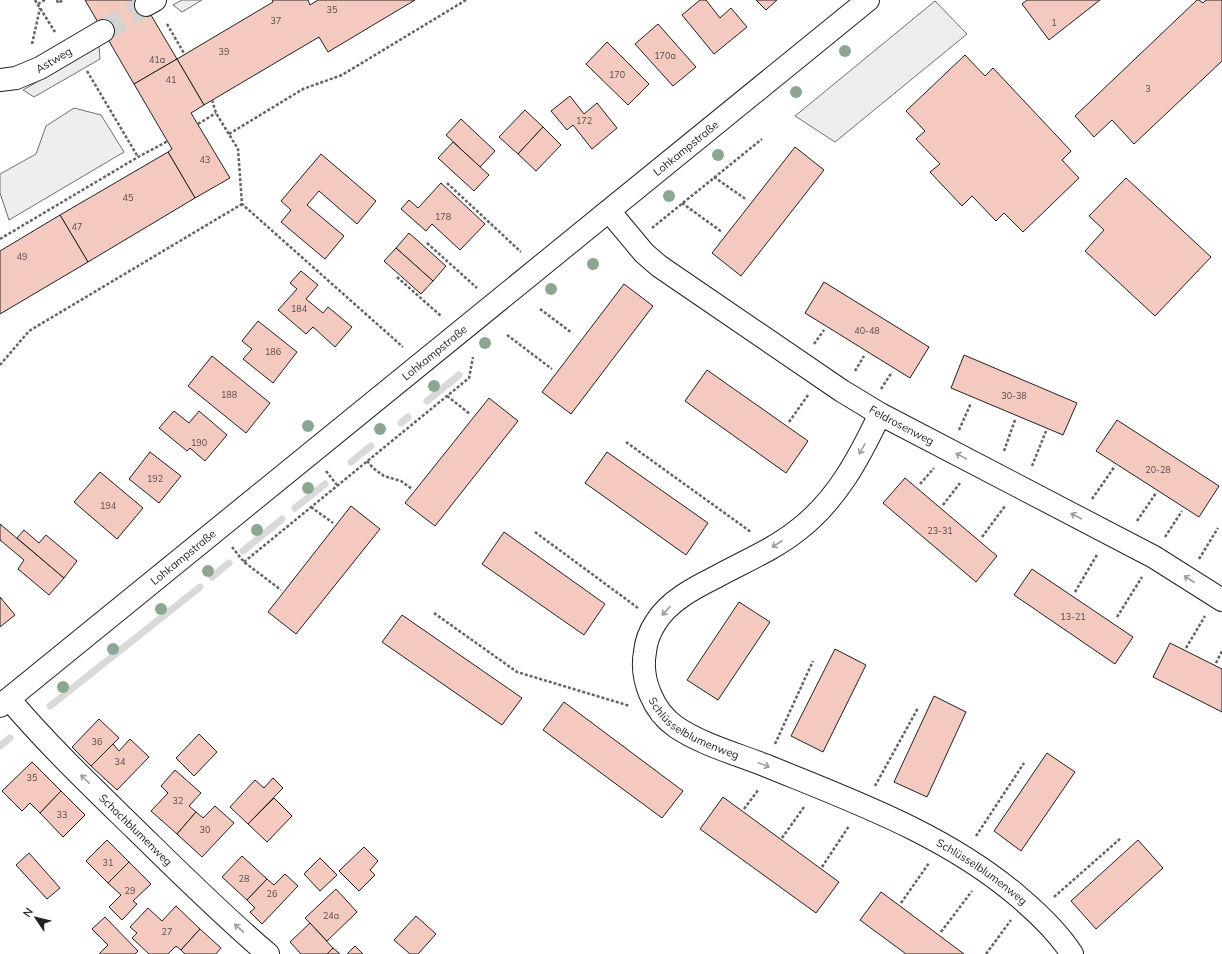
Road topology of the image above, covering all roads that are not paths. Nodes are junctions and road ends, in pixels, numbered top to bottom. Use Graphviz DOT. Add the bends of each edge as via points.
graph roads {
  1 [pos="868,0"];
  2 [pos="103,31"];
  3 [pos="0,80"];
  4 [pos="609,211"];
  5 [pos="880,414"];
  6 [pos="1214,607"];
  7 [pos="4,702"];
  8 [pos="268,954"];
  9 [pos="1072,954"];
  1 -- 4 [label="street, Lohkampstraße"];
  2 -- 3 [label="street, Astweg" via="40,68 16,78"];
  4 -- 5 [label="street, Feldrosenweg" via="644,253 659,266 842,391"];
  4 -- 7 [label="street, Lohkampstraße"];
  6 -- 5 [label="street, Feldrosenweg, one-way" via="1154,556"];
  5 -- 9 [label="street, Schlüsselblumenweg, one-way" via="844,481 823,507 798,530 773,547 694,588 672,604 656,621 644,653 644,671 648,687 656,705 675,726 703,741 864,806 962,855 1036,912"];
  8 -- 7 [label="street, Schachblumenweg, one-way" via="187,880"];
}
